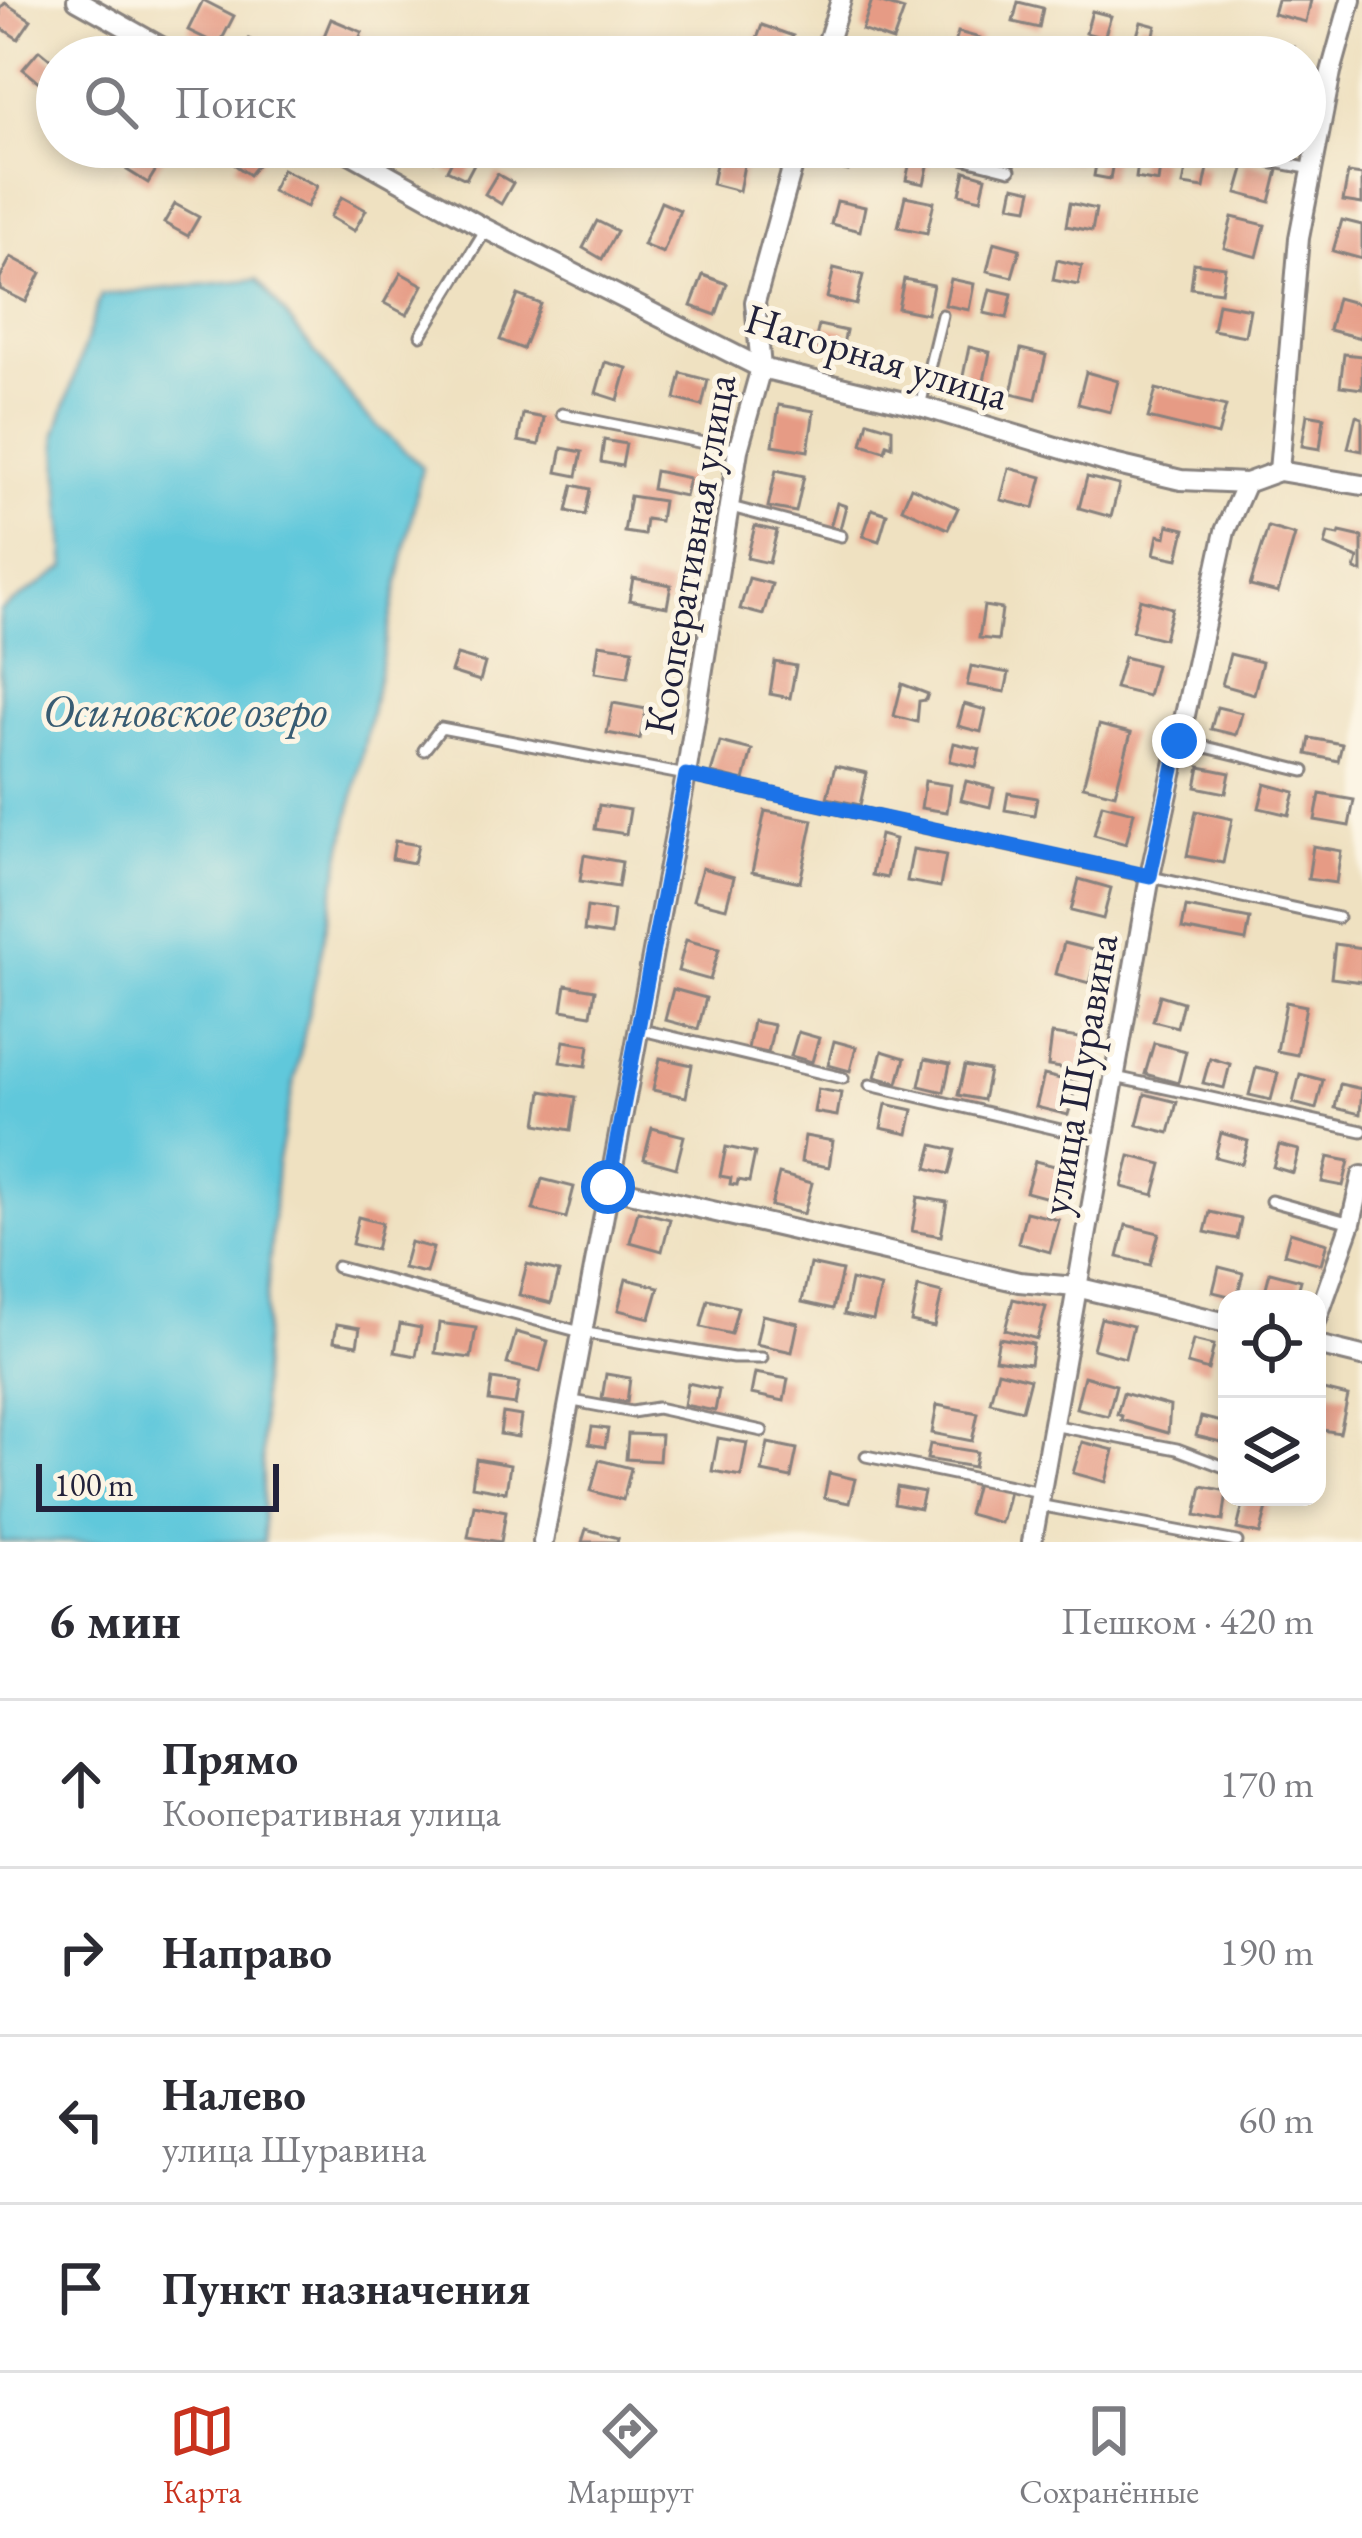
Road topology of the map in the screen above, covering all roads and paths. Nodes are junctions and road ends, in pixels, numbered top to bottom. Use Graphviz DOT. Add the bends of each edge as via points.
graph roads {
  1 [pos="77,0"];
  2 [pos="841,0"];
  3 [pos="1351,0"];
  4 [pos="141,36"];
  5 [pos="830,36"];
  6 [pos="1326,69"];
  7 [pos="376,168"];
  8 [pos="792,168"];
  9 [pos="1002,168"];
  10 [pos="1307,168"];
  11 [pos="1313,169"];
  12 [pos="1010,170"];
  13 [pos="486,230"];
  14 [pos="942,315"];
  15 [pos="421,335"];
  16 [pos="761,368"];
  17 [pos="920,406"];
  18 [pos="562,414"];
  19 [pos="738,450"];
  20 [pos="1279,470"];
  21 [pos="1246,483"];
  22 [pos="1362,485"];
  23 [pos="729,506"];
  24 [pos="841,536"];
  25 [pos="1179,741"];
  26 [pos="424,750"];
  27 [pos="1304,771"];
  28 [pos="686,775"];
  29 [pos="1150,876"];
  30 [pos="1338,918"];
  31 [pos="638,1030"];
  32 [pos="1114,1077"];
  33 [pos="843,1078"];
  34 [pos="871,1085"];
  35 [pos="1362,1131"];
  36 [pos="1102,1140"];
  37 [pos="1362,1176"];
  38 [pos="608,1187"];
  39 [pos="1271,1201"];
  40 [pos="1351,1222"];
  41 [pos="337,1267"];
  42 [pos="1076,1287"];
  43 [pos="1326,1293"];
  44 [pos="1218,1321"];
  45 [pos="580,1332"];
  46 [pos="1326,1347"];
  47 [pos="1362,1356"];
  48 [pos="762,1358"];
  49 [pos="568,1400"];
  50 [pos="1052,1426"];
  51 [pos="762,1432"];
  52 [pos="866,1456"];
  53 [pos="1218,1465"];
  54 [pos="1039,1498"];
  55 [pos="1237,1541"];
  56 [pos="544,1542"];
  57 [pos="1031,1542"];
  1 -- 4 [label="street"];
  2 -- 5 [label="street"];
  3 -- 6 [label="street"];
  7 -- 13 [label="street, Нагорная улица"];
  8 -- 16 [label="street, Кооперативная улица" via="755,302"];
  9 -- 12 [label="lane"];
  10 -- 11 [label="lane"];
  11 -- 20 [label="street" via="1299,238"];
  13 -- 15 [label="lane"];
  13 -- 16 [label="street, Нагорная улица"];
  14 -- 17 [label="lane"];
  16 -- 17 [label="street, Нагорная улица"];
  16 -- 19 [label="street, Кооперативная улица"];
  17 -- 21 [label="street, Нагорная улица" via="1181,480"];
  18 -- 19 [label="lane"];
  19 -- 23 [label="street, Кооперативная улица"];
  20 -- 21 [label="street, Нагорная улица"];
  20 -- 22 [label="street"];
  21 -- 25 [label="street, улица Шуравина" via="1225,532"];
  23 -- 24 [label="lane"];
  23 -- 28 [label="street, Кооперативная улица"];
  25 -- 27 [label="lane"];
  25 -- 29 [label="street, улица Шуравина"];
  26 -- 28 [label="lane" via="441,728"];
  28 -- 29 [label="lane"];
  28 -- 31 [label="street, Кооперативная улица"];
  29 -- 30 [label="lane"];
  29 -- 32 [label="street, улица Шуравина"];
  31 -- 33 [label="lane"];
  31 -- 38 [label="street, Кооперативная улица"];
  32 -- 35 [label="lane"];
  32 -- 36 [label="street, улица Шуравина"];
  34 -- 36 [label="lane"];
  36 -- 42 [label="street, улица Шуравина"];
  37 -- 40 [label="street"];
  38 -- 42 [label="street" via="1019,1282"];
  38 -- 45 [label="street, Кооперативная улица"];
  39 -- 40 [label="lane"];
  40 -- 43 [label="street"];
  41 -- 45 [label="lane"];
  42 -- 44 [label="street"];
  42 -- 50 [label="street, улица Шуравина"];
  45 -- 48 [label="lane"];
  45 -- 49 [label="street, Кооперативная улица"];
  46 -- 47 [label="street"];
  49 -- 51 [label="lane" via="632,1412 657,1408"];
  49 -- 56 [label="street, Кооперативная улица"];
  50 -- 53 [label="lane"];
  50 -- 54 [label="street, улица Шуравина"];
  52 -- 54 [label="lane"];
  54 -- 55 [label="lane"];
  54 -- 57 [label="street, улица Шуравина"];
}
